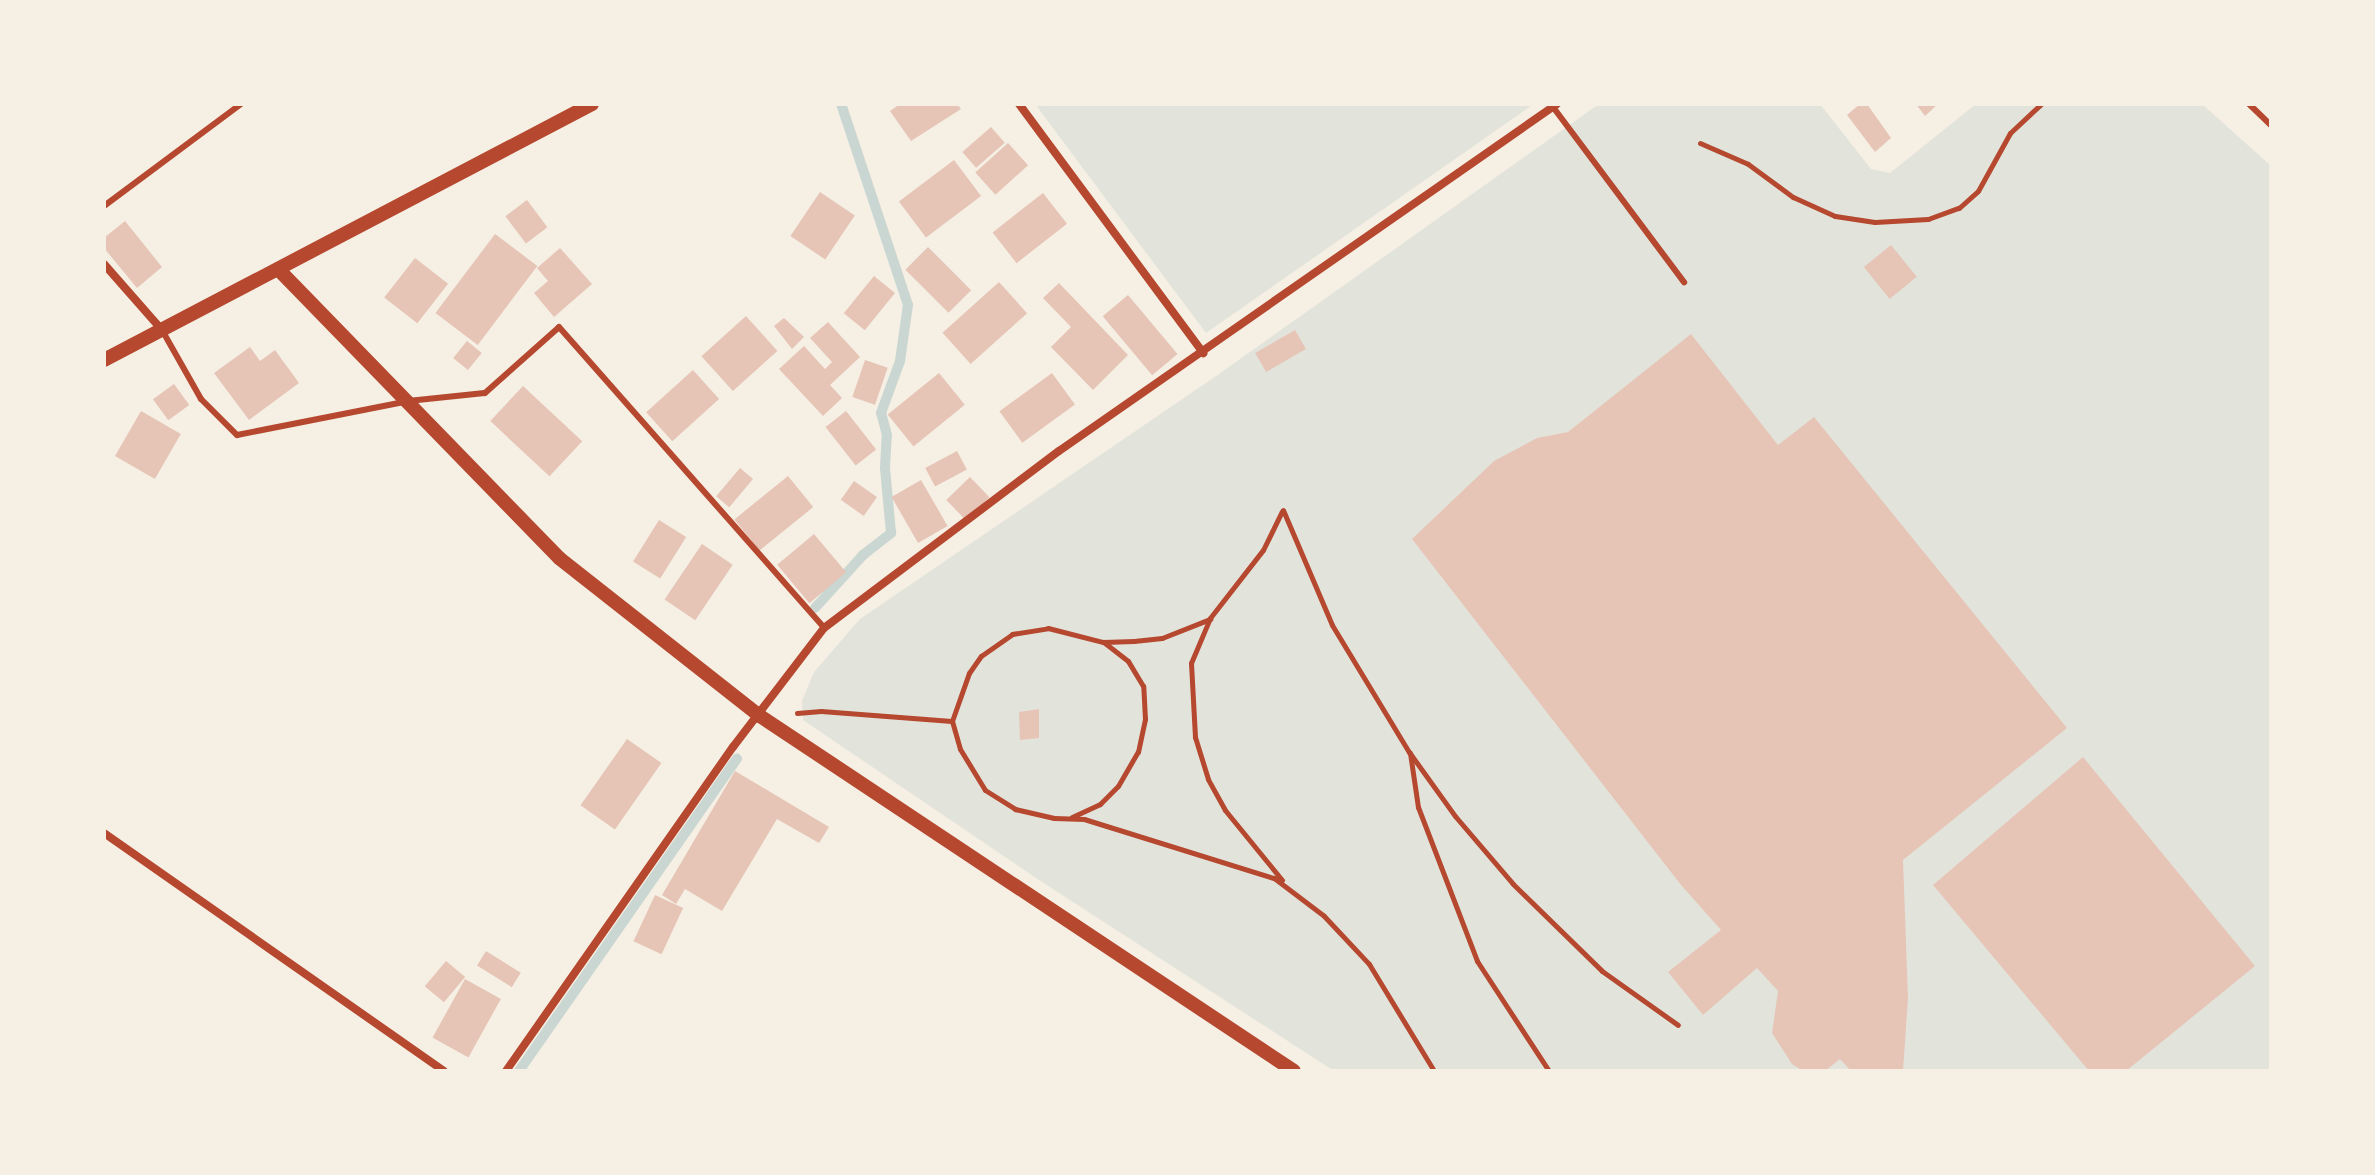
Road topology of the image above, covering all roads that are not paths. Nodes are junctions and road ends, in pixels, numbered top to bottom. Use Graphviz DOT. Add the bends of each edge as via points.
graph roads {
  1 [pos="241,104"];
  2 [pos="592,104"];
  3 [pos="1019,104"];
  4 [pos="2249,104"];
  5 [pos="1554,105"];
  6 [pos="2271,125"];
  7 [pos="104,206"];
  8 [pos="104,264"];
  9 [pos="279,270"];
  10 [pos="1684,282"];
  11 [pos="162,330"];
  12 [pos="1203,353"];
  13 [pos="104,360"];
  14 [pos="408,401"];
  15 [pos="824,628"];
  16 [pos="760,716"];
  17 [pos="104,833"];
  18 [pos="444,1071"];
  19 [pos="506,1071"];
  20 [pos="1294,1071"];
  1 -- 7 [label="lane"];
  2 -- 9 [label="street"];
  3 -- 12 [label="street"];
  4 -- 6 [label="lane"];
  5 -- 10 [label="lane"];
  5 -- 12 [label="street"];
  8 -- 11 [label="street"];
  9 -- 11 [label="street"];
  9 -- 14 [label="street"];
  11 -- 13 [label="street"];
  11 -- 14 [label="lane" via="201,399 237,435"];
  12 -- 15 [label="street" via="1059,451"];
  14 -- 15 [label="lane" via="485,393 559,327"];
  14 -- 16 [label="street" via="559,558"];
  15 -- 16 [label="street"];
  16 -- 19 [label="street"];
  16 -- 20 [label="street"];
  17 -- 18 [label="street"];
}
